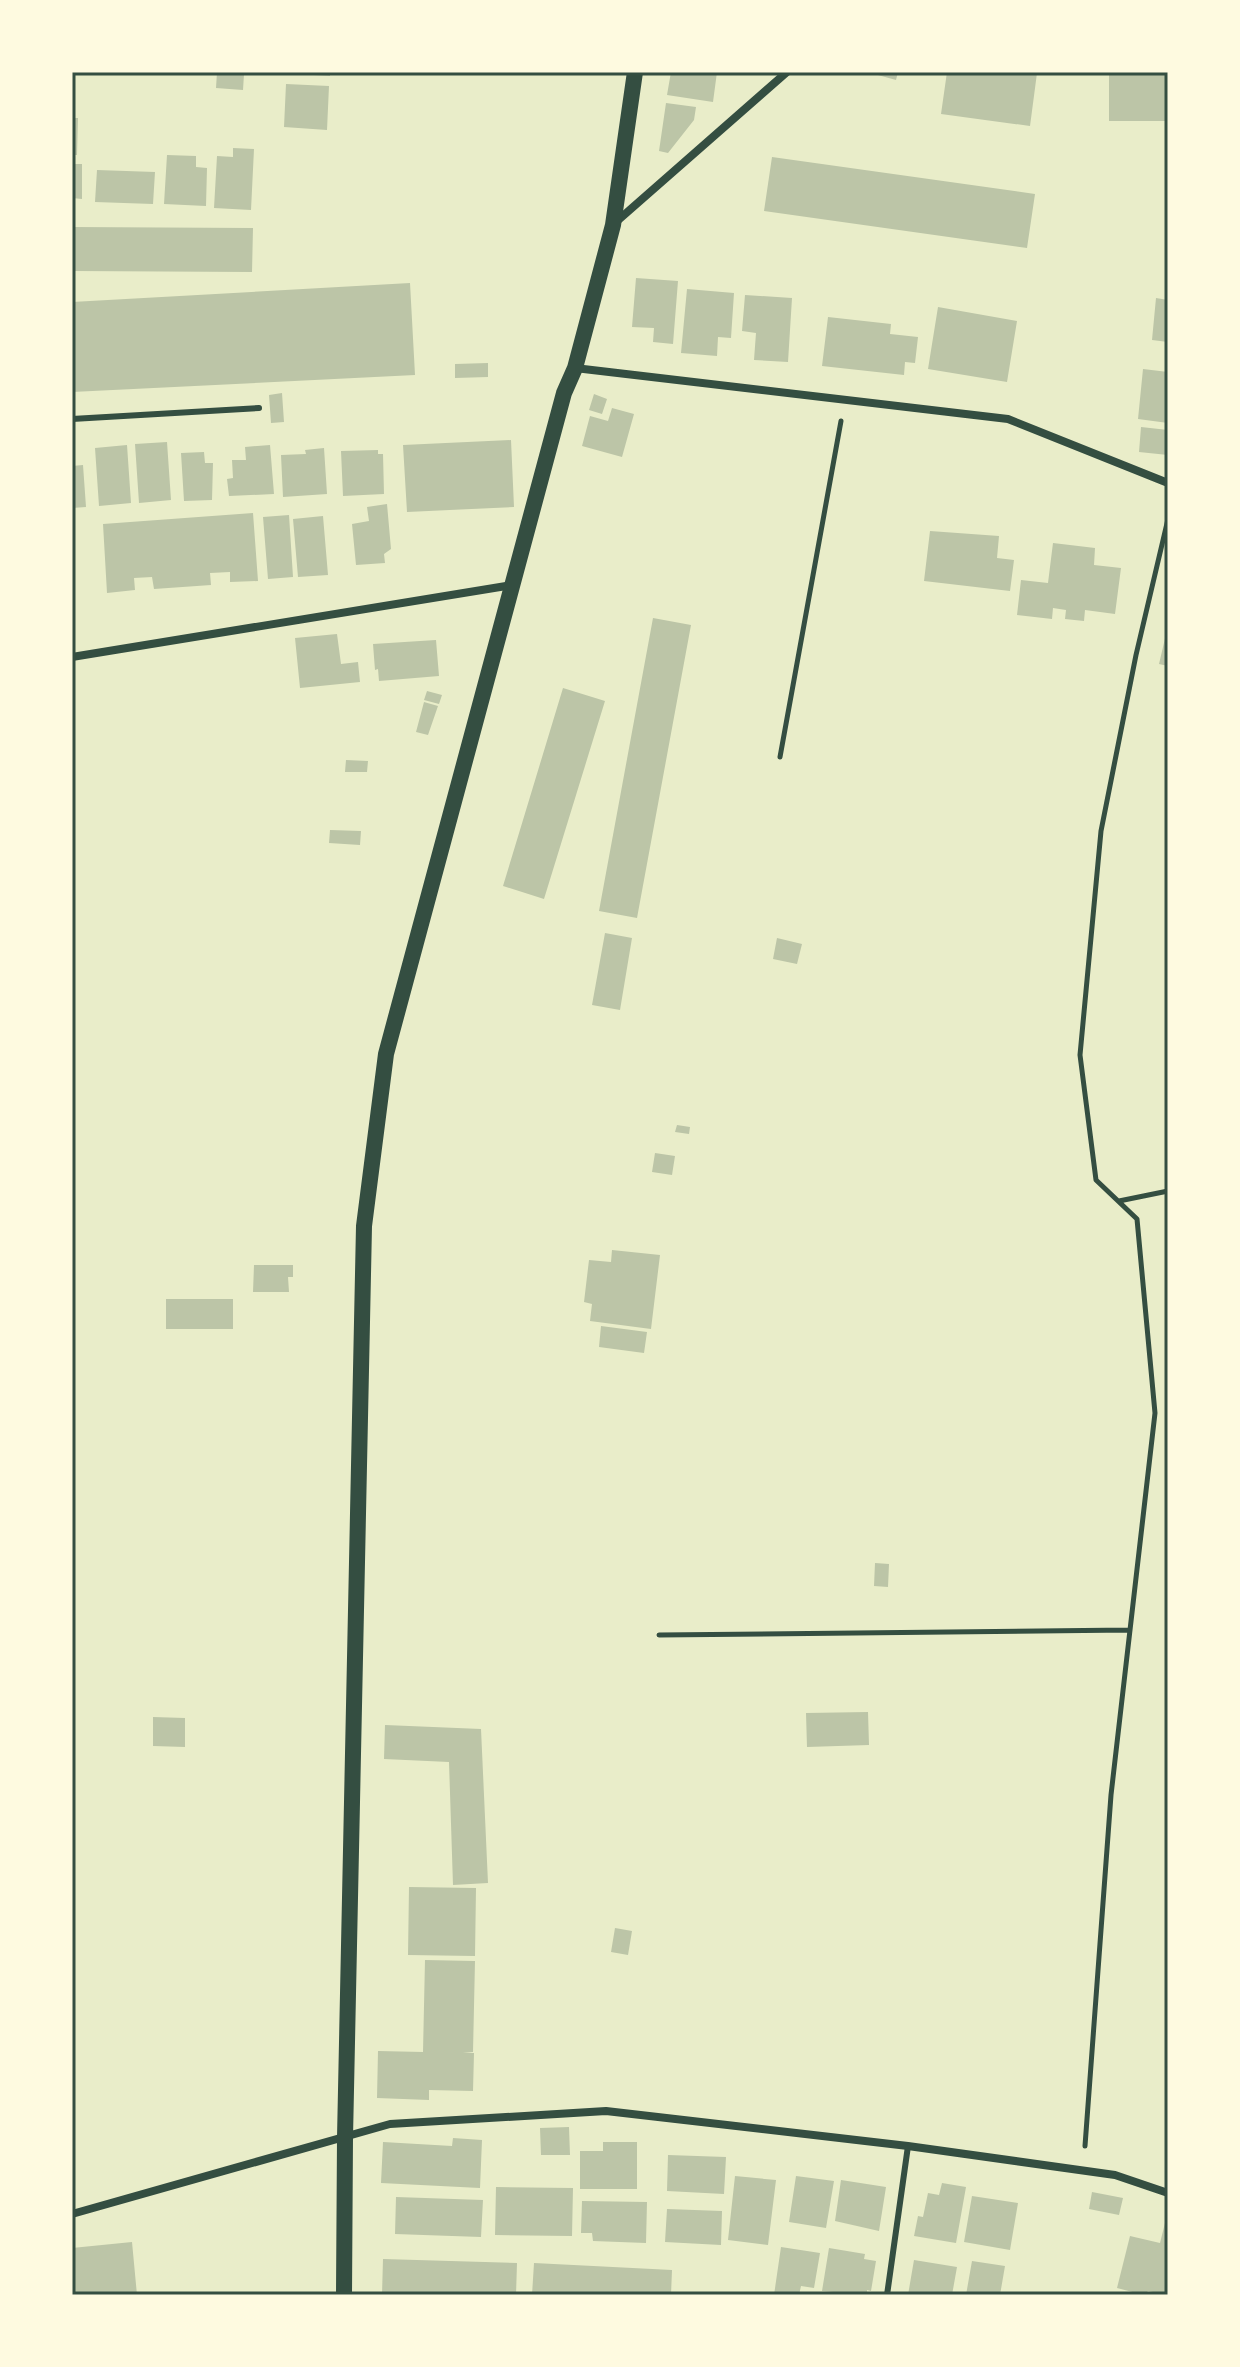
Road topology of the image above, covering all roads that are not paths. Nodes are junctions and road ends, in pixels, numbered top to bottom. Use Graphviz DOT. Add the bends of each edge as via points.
graph roads {
  1 [pos="635,72"];
  2 [pos="787,72"];
  3 [pos="613,225"];
  4 [pos="575,368"];
  5 [pos="259,408"];
  6 [pos="72,419"];
  7 [pos="1168,483"];
  8 [pos="512,585"];
  9 [pos="72,657"];
  10 [pos="345,2138"];
  11 [pos="908,2146"];
  12 [pos="1168,2193"];
  13 [pos="72,2214"];
  14 [pos="344,2295"];
  15 [pos="887,2295"];
  1 -- 3 [label="main road"];
  2 -- 3 [label="street"];
  3 -- 4 [label="main road"];
  4 -- 7 [label="street" via="1008,419"];
  4 -- 8 [label="main road"];
  5 -- 6 [label="lane"];
  8 -- 9 [label="street"];
  8 -- 10 [label="main road" via="386,1054 364,1226"];
  10 -- 11 [label="street" via="390,2124 606,2111"];
  10 -- 13 [label="street"];
  10 -- 14 [label="main road"];
  11 -- 12 [label="street" via="1115,2175"];
  11 -- 15 [label="lane"];
}
